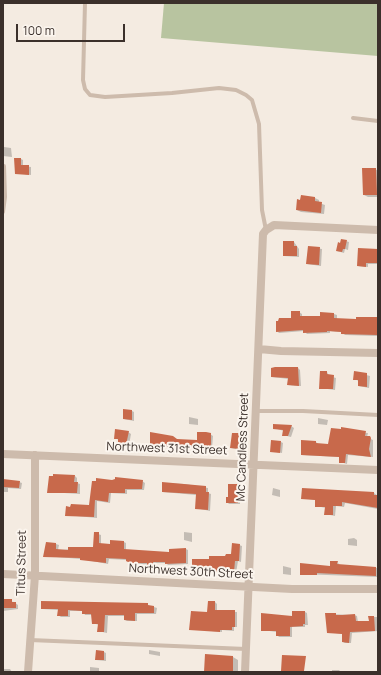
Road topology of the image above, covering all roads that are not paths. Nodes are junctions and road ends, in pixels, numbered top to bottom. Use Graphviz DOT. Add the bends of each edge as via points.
graph roads {
  1 [pos="85,3"];
  2 [pos="353,118"];
  3 [pos="378,121"];
  4 [pos="4,166"];
  5 [pos="3,212"];
  6 [pos="268,228"];
  7 [pos="378,230"];
  8 [pos="259,349"];
  9 [pos="378,353"];
  10 [pos="256,411"];
  11 [pos="378,415"];
  12 [pos="3,454"];
  13 [pos="35,455"];
  14 [pos="254,464"];
  15 [pos="378,470"];
  16 [pos="3,574"];
  17 [pos="35,575"];
  18 [pos="249,587"];
  19 [pos="378,589"];
  20 [pos="30,640"];
  21 [pos="246,649"];
  22 [pos="28,672"];
  23 [pos="245,672"];
  1 -- 6 [label="lane" via="83,80 90,95 165,94 218,88 236,90 252,100 259,124 261,195"];
  2 -- 3 [label="lane"];
  4 -- 5 [label="lane"];
  6 -- 7 [label="street" via="274,225"];
  6 -- 8 [label="street, Mc Candless Street" via="263,234"];
  8 -- 9 [label="street"];
  8 -- 10 [label="street, Mc Candless Street"];
  10 -- 11 [label="lane"];
  10 -- 14 [label="street, Mc Candless Street"];
  12 -- 13 [label="street, Northwest 31st Street"];
  13 -- 14 [label="street, Northwest 31st Street"];
  13 -- 17 [label="street, Titus Street"];
  14 -- 15 [label="street, Northwest 31st Street"];
  14 -- 18 [label="street, Mc Candless Street"];
  16 -- 17 [label="street, Northwest 30th Street"];
  17 -- 18 [label="street, Northwest 30th Street"];
  17 -- 20 [label="street, Titus Street"];
  18 -- 19 [label="street, Northwest 30th Street"];
  18 -- 21 [label="street, Mc Candless Street"];
  20 -- 21 [label="lane"];
  20 -- 22 [label="street, Titus Street"];
  21 -- 23 [label="street, Mc Candless Street"];
}
